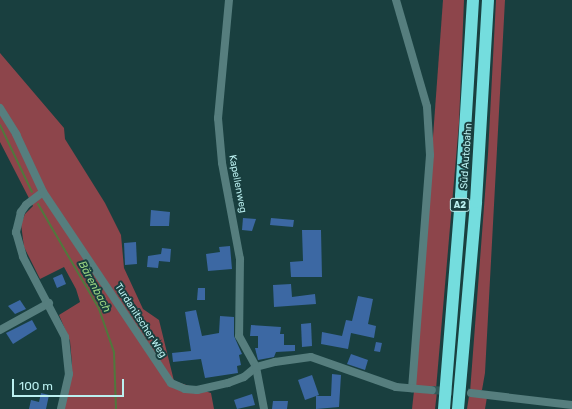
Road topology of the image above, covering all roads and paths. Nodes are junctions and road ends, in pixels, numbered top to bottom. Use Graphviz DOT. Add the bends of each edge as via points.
graph roads {
  1 [pos="229,0"];
  2 [pos="396,0"];
  3 [pos="473,0"];
  4 [pos="488,0"];
  5 [pos="0,108"];
  6 [pos="43,192"];
  7 [pos="49,303"];
  8 [pos="0,330"];
  9 [pos="256,367"];
  10 [pos="412,388"];
  11 [pos="432,390"];
  12 [pos="471,393"];
  13 [pos="572,405"];
  14 [pos="61,409"];
  15 [pos="264,409"];
  16 [pos="444,409"];
  17 [pos="458,409"];
  1 -- 9 [label="street, Kapellenweg" via="218,118 222,163 240,260 239,336"];
  2 -- 10 [label="street" via="427,107 430,155"];
  3 -- 16 [label="highway, Süd Autobahn / A2"];
  4 -- 17 [label="highway, Süd Autobahn / A2" via="476,202"];
  5 -- 6 [label="street, Turdanitscher Weg" via="16,134"];
  6 -- 7 [label="street" via="26,205 16,232 23,257"];
  6 -- 9 [label="street, Turdanitscher Weg" via="171,383 185,389 197,390 244,377"];
  7 -- 8 [label="street"];
  7 -- 14 [label="street" via="65,337 69,356 69,374"];
  9 -- 10 [label="street, Turdanitscher Weg" via="311,357 396,387"];
  9 -- 15 [label="street"];
  10 -- 11 [label="street, Turdanitscher Weg"];
  12 -- 13 [label="street"];
}
